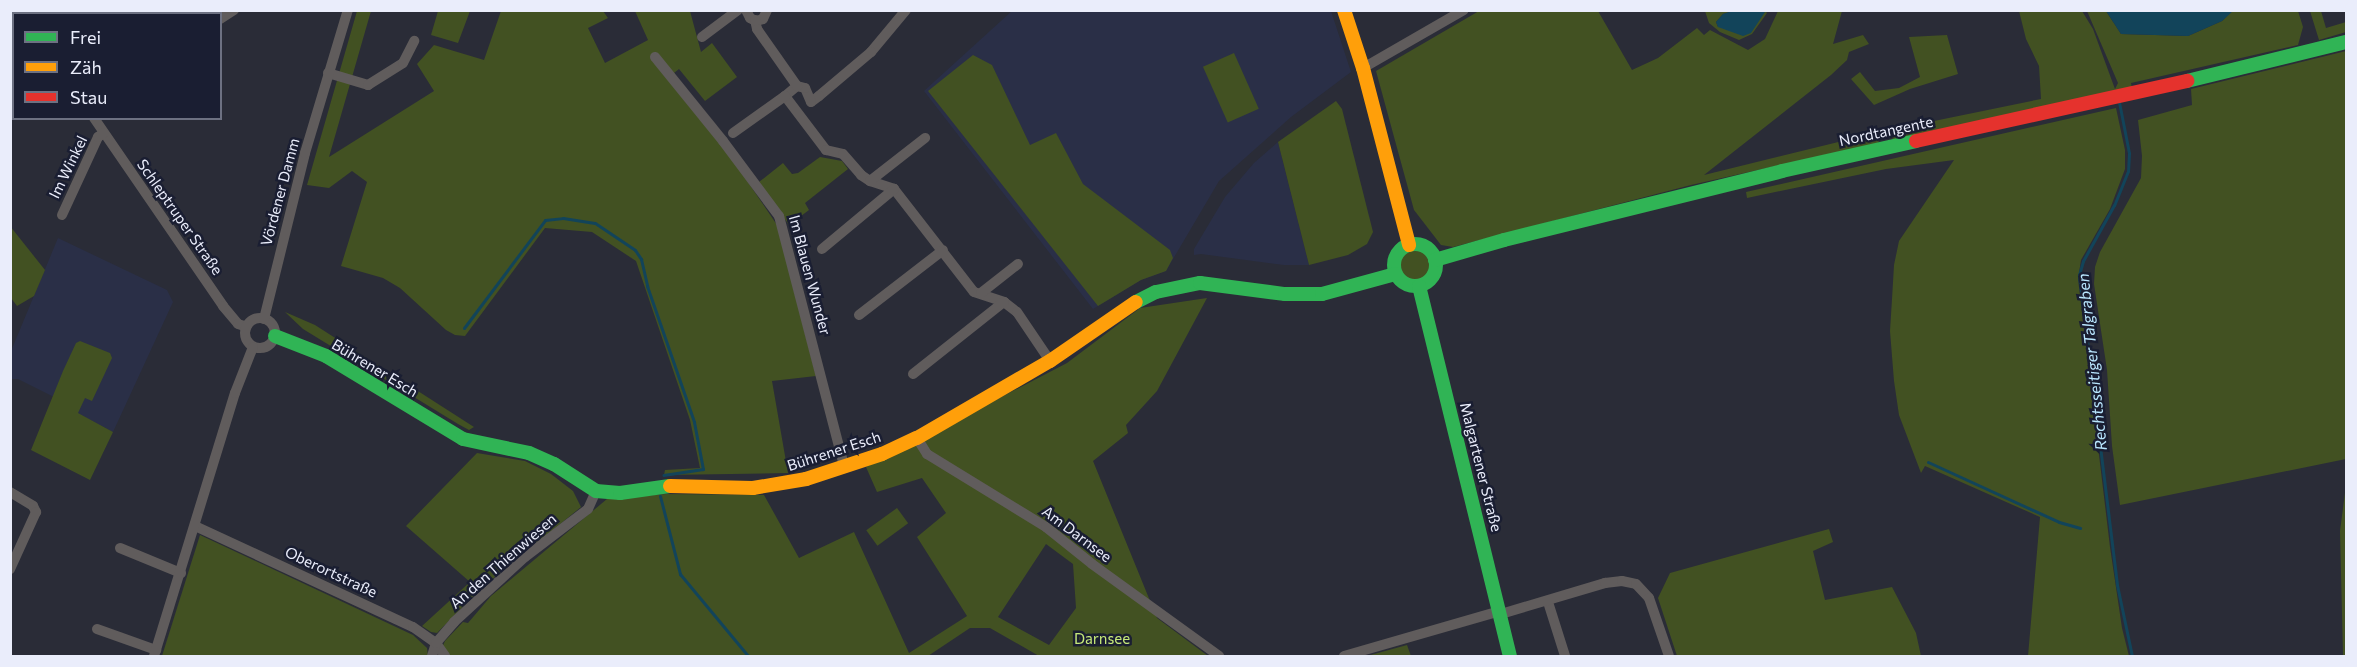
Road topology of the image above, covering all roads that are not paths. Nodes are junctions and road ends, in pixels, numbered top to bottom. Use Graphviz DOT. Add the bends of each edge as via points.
graph roads {
  1 [pos="348,10"];
  2 [pos="738,10"];
  3 [pos="746,10"];
  4 [pos="906,10"];
  5 [pos="1344,10"];
  6 [pos="1464,10"];
  7 [pos="769,11"];
  8 [pos="755,20"];
  9 [pos="702,37"];
  10 [pos="414,41"];
  11 [pos="2346,42"];
  12 [pos="655,57"];
  13 [pos="1363,68"];
  14 [pos="328,73"];
  15 [pos="797,86"];
  16 [pos="785,96"];
  17 [pos="811,102"];
  18 [pos="800,113"];
  19 [pos="95,120"];
  20 [pos="104,133"];
  21 [pos="733,133"];
  22 [pos="925,138"];
  23 [pos="870,181"];
  24 [pos="894,189"];
  25 [pos="62,215"];
  26 [pos="1410,245"];
  27 [pos="822,249"];
  28 [pos="943,250"];
  29 [pos="1435,261"];
  30 [pos="1018,264"];
  31 [pos="1395,274"];
  32 [pos="1419,286"];
  33 [pos="981,292"];
  34 [pos="1004,302"];
  35 [pos="859,315"];
  36 [pos="264,319"];
  37 [pos="246,327"];
  38 [pos="276,336"];
  39 [pos="253,347"];
  40 [pos="1050,361"];
  41 [pos="913,374"];
  42 [pos="917,438"];
  43 [pos="844,466"];
  44 [pos="596,491"];
  45 [pos="10,492"];
  46 [pos="195,526"];
  47 [pos="120,548"];
  48 [pos="10,569"];
  49 [pos="180,573"];
  50 [pos="1548,602"];
  51 [pos="1500,612"];
  52 [pos="97,629"];
  53 [pos="436,643"];
  54 [pos="155,653"];
  55 [pos="432,657"];
  56 [pos="445,657"];
  57 [pos="1219,657"];
  58 [pos="1344,657"];
  59 [pos="1510,657"];
  60 [pos="1565,657"];
  61 [pos="1669,657"];
  1 -- 14 [label="street, Vördener Damm"];
  2 -- 9 [label="street"];
  3 -- 8 [label="street"];
  4 -- 17 [label="street" via="871,52"];
  5 -- 13 [label="street"];
  6 -- 13 [label="street"];
  7 -- 8 [label="street"];
  8 -- 15 [label="street" via="757,29"];
  10 -- 14 [label="street" via="403,63 368,85"];
  11 -- 29 [label="street, Nordtangente" via="1771,174 1504,240"];
  12 -- 43 [label="street, Im Blauen Wunder" via="779,216"];
  13 -- 26 [label="street"];
  14 -- 36 [label="street, Vördener Damm" via="304,153"];
  15 -- 16 [label="street"];
  15 -- 17 [label="street" via="805,88"];
  16 -- 18 [label="street"];
  16 -- 21 [label="street"];
  17 -- 18 [label="street"];
  18 -- 23 [label="street" via="826,150 843,154"];
  19 -- 20 [label="street, Schleptruper Straße"];
  20 -- 25 [label="street, Im Winkel" via="98,137"];
  20 -- 37 [label="street, Schleptruper Straße" via="227,311"];
  22 -- 23 [label="street"];
  23 -- 24 [label="street"];
  24 -- 27 [label="street"];
  24 -- 28 [label="street"];
  26 -- 29 [label="street" via="1426,247"];
  26 -- 31 [label="street" via="1395,256"];
  28 -- 33 [label="street" via="974,292"];
  28 -- 35 [label="street"];
  29 -- 32 [label="street" via="1434,274"];
  30 -- 33 [label="street"];
  31 -- 32 [label="street" via="1406,285"];
  31 -- 40 [label="street, Bührener Esch" via="1322,294 1285,294 1218,284 1156,292"];
  32 -- 51 [label="street, Malgartener Straße"];
  33 -- 34 [label="street"];
  34 -- 40 [label="street" via="1017,312"];
  34 -- 41 [label="street"];
  36 -- 37 [label="street" via="256,319"];
  36 -- 38 [label="street" via="272,323"];
  37 -- 39 [label="street" via="245,336"];
  38 -- 39 [label="street" via="267,347"];
  38 -- 44 [label="street, Bührener Esch" via="326,356 463,439 529,453"];
  39 -- 46 [label="street"];
  40 -- 42 [label="street, Bührener Esch"];
  42 -- 43 [label="street, Bührener Esch"];
  42 -- 57 [label="street, Am Darnsee" via="927,454 1046,527"];
  43 -- 44 [label="street, Bührener Esch" via="772,486"];
  44 -- 53 [label="street, An den Thienwiesen" via="588,509 525,557"];
  45 -- 48 [label="street" via="36,512"];
  46 -- 49 [label="street"];
  46 -- 53 [label="street, Oberortstraße" via="413,627"];
  47 -- 49 [label="street"];
  49 -- 54 [label="street"];
  50 -- 51 [label="street"];
  50 -- 60 [label="street"];
  50 -- 61 [label="street" via="1605,583 1623,580 1636,584 1649,598"];
  51 -- 58 [label="street"];
  51 -- 59 [label="street, Malgartener Straße"];
  52 -- 54 [label="street"];
  53 -- 55 [label="street, An den Thienwiesen"];
  53 -- 56 [label="street, Oberortstraße"];
}
